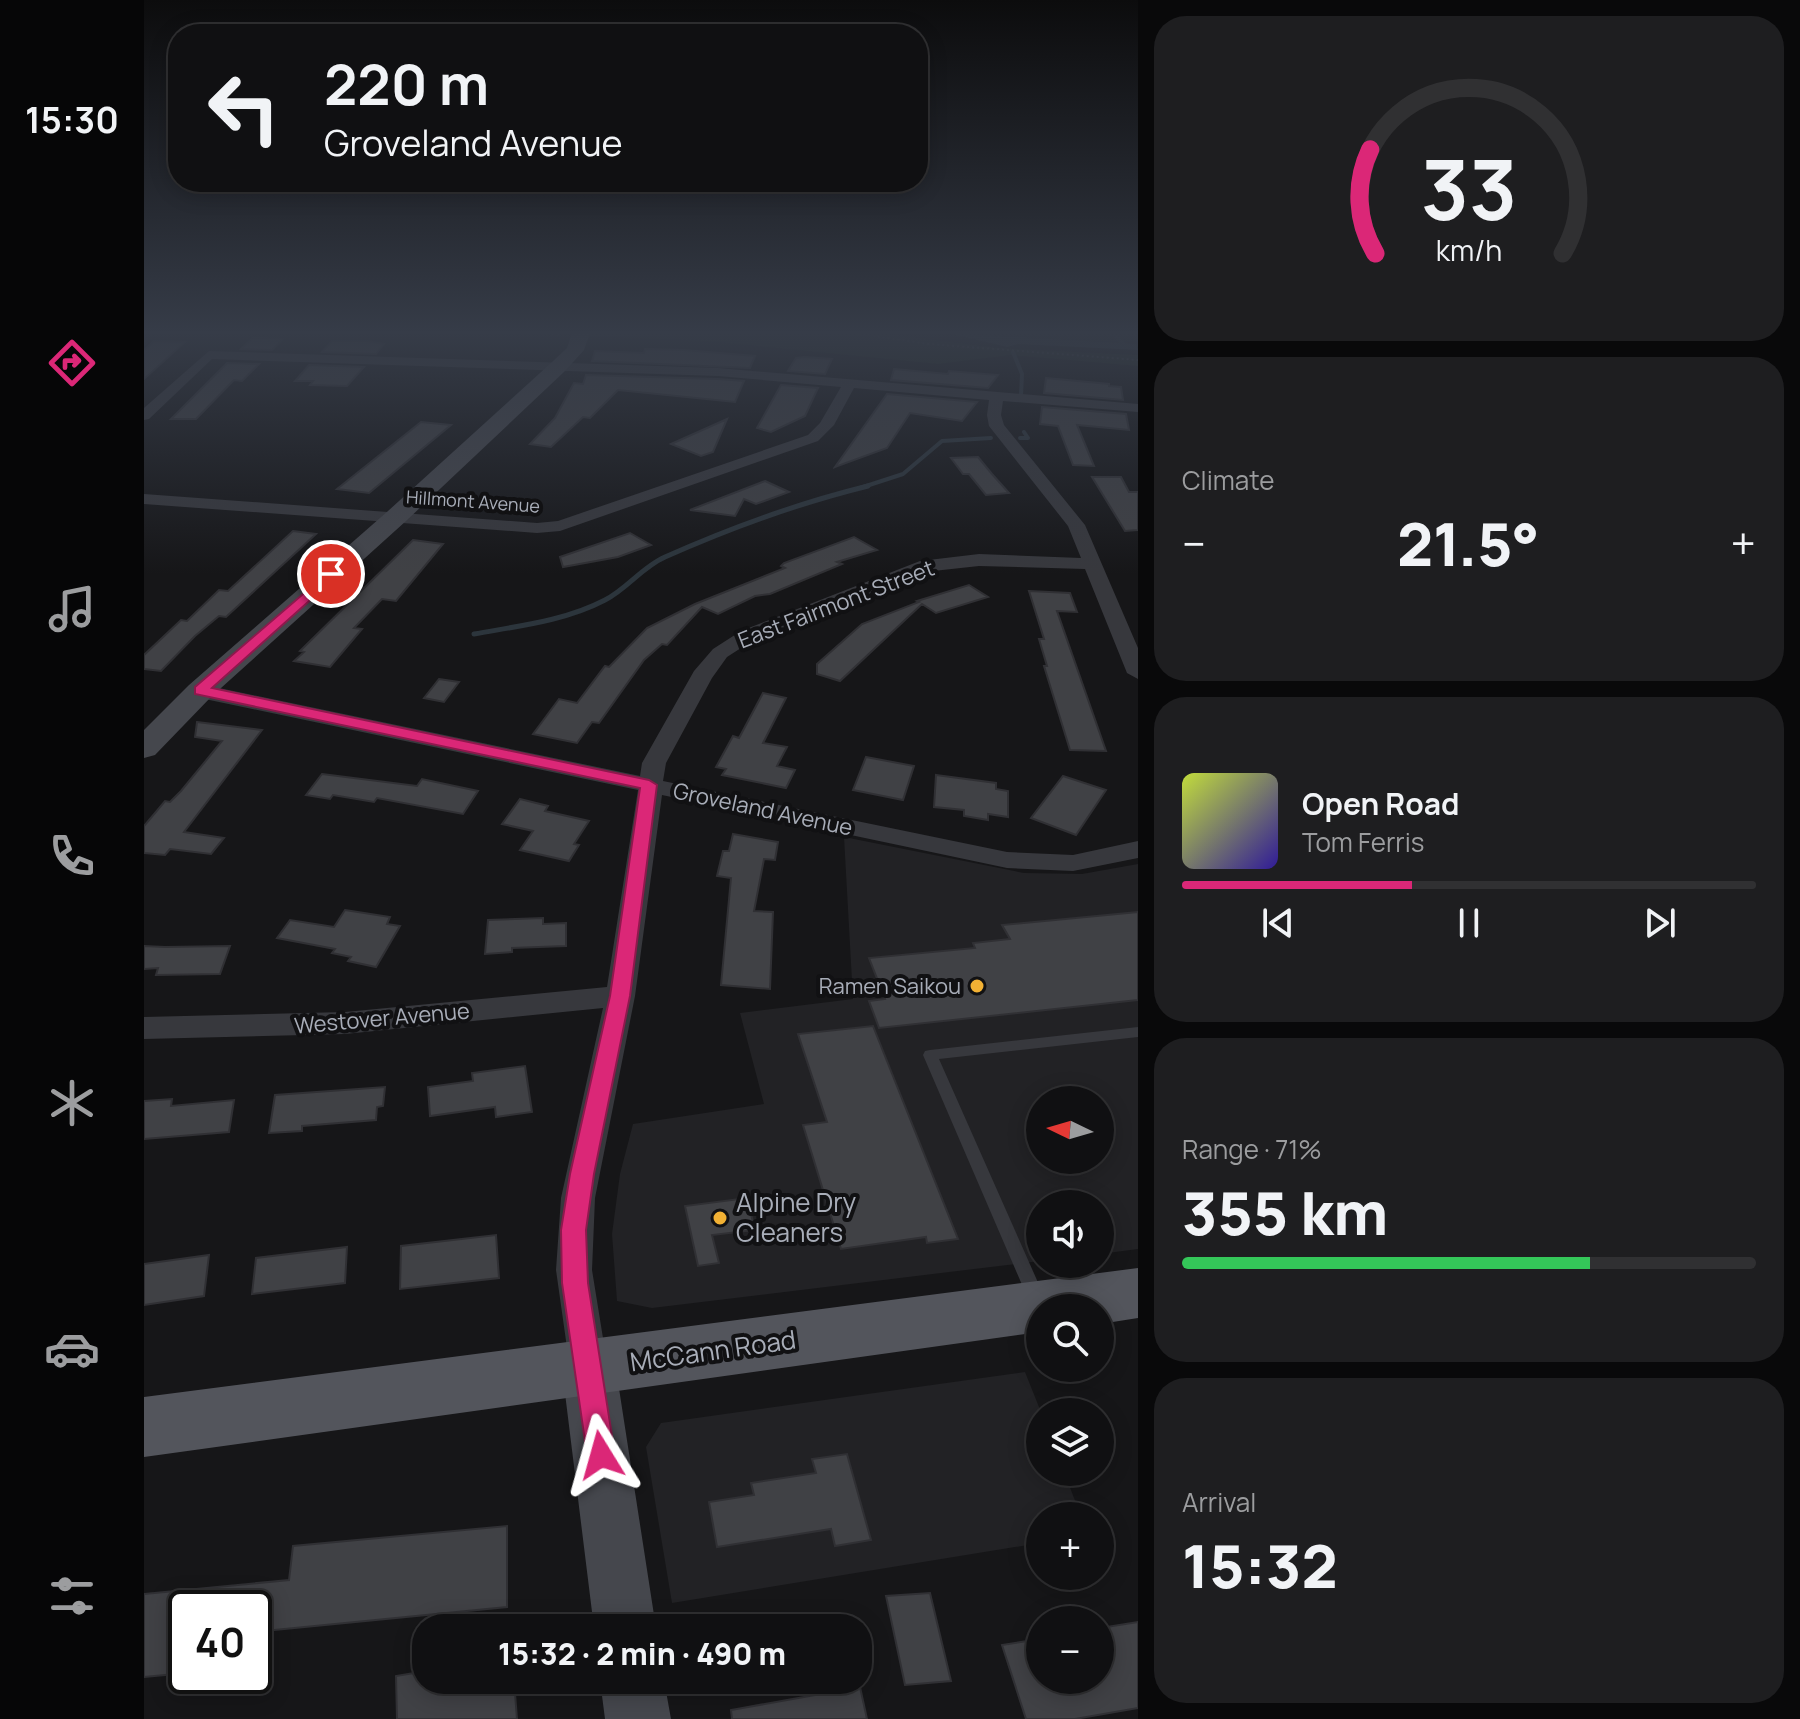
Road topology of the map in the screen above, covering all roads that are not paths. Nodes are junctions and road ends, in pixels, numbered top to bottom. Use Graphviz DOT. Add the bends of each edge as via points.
graph roads {
  1 [pos="508,413"];
  2 [pos="833,413"];
  3 [pos="994,413"];
  4 [pos="144,499"];
  5 [pos="397,516"];
  6 [pos="1094,564"];
  7 [pos="1138,673"];
  8 [pos="200,691"];
  9 [pos="144,748"];
  10 [pos="649,785"];
  11 [pos="1138,849"];
  12 [pos="620,996"];
  13 [pos="144,1028"];
  14 [pos="1138,1032"];
  15 [pos="1138,1293"];
  16 [pos="1034,1294"];
  17 [pos="1114,1296"];
  18 [pos="1026,1308"];
  19 [pos="589,1369"];
  20 [pos="144,1427"];
  21 [pos="623,1614"];
  22 [pos="634,1694"];
  23 [pos="638,1719"];
  1 -- 5 [label="street"];
  2 -- 5 [label="street, Hillmont Avenue" via="813,438 578,522 540,528"];
  3 -- 6 [label="street" via="997,426 1066,511"];
  4 -- 5 [label="street, Hillmont Avenue"];
  5 -- 8 [label="street"];
  6 -- 7 [label="street"];
  6 -- 10 [label="street, East Fairmont Street" via="932,564 748,635 720,653 702,676 659,752"];
  8 -- 9 [label="street"];
  8 -- 10 [label="street, Groveland Avenue"];
  10 -- 11 [label="street, Groveland Avenue" via="1022,862 1088,863"];
  10 -- 12 [label="street, East Fairmont Street"];
  12 -- 13 [label="street, Westover Avenue" via="345,1023"];
  12 -- 19 [label="street, East Fairmont Street" via="574,1230 575,1283"];
  14 -- 16 [label="lane" via="930,1055"];
  15 -- 17 [label="main road, McCann Road"];
  18 -- 19 [label="main road, McCann Road"];
  19 -- 20 [label="main road, McCann Road"];
  19 -- 21 [label="street, East Fairmont Street"];
  22 -- 23 [label="street"];
}
